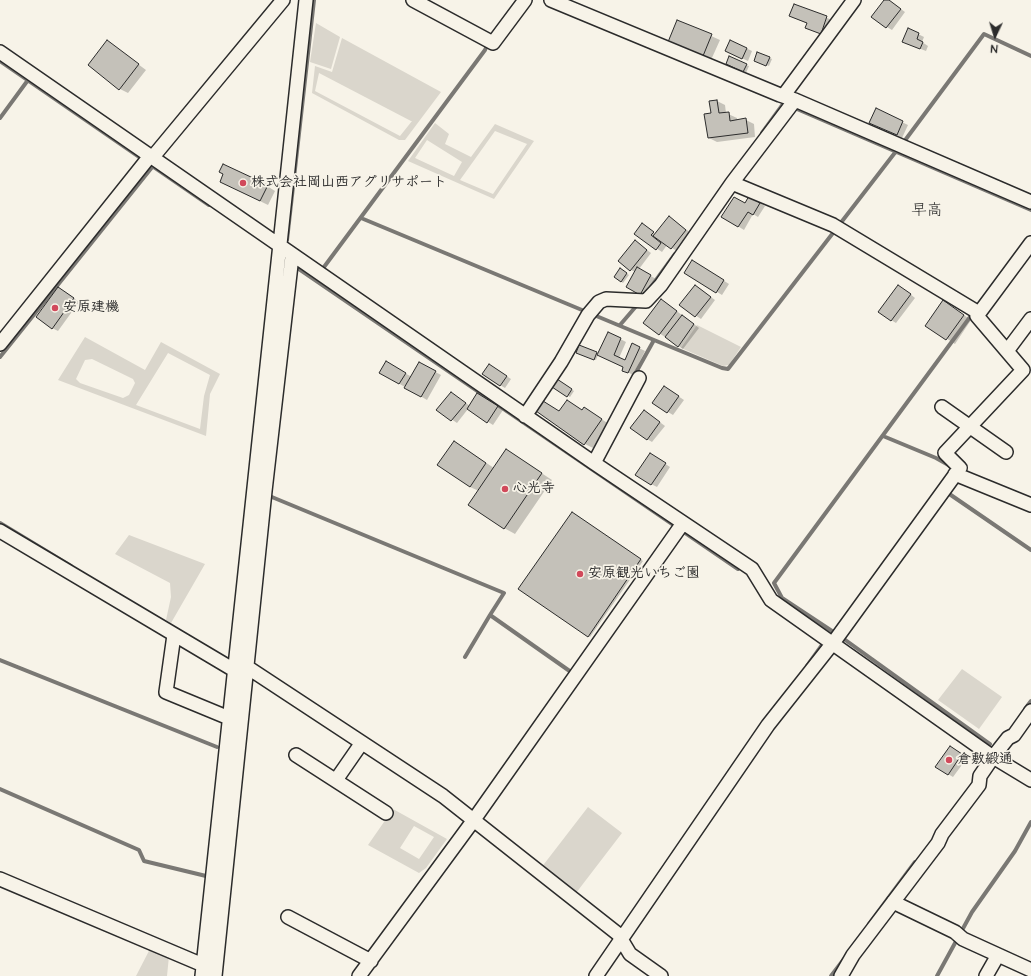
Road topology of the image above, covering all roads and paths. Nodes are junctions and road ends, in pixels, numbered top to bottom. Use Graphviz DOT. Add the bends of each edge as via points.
graph roads {
  1 [pos="283,0"];
  2 [pos="306,0"];
  3 [pos="413,0"];
  4 [pos="525,0"];
  5 [pos="551,0"];
  6 [pos="854,0"];
  7 [pos="0,52"];
  8 [pos="789,97"];
  9 [pos="149,160"];
  10 [pos="732,183"];
  11 [pos="1031,202"];
  12 [pos="1031,243"];
  13 [pos="279,245"];
  14 [pos="292,256"];
  15 [pos="976,311"];
  16 [pos="1031,319"];
  17 [pos="0,344"];
  18 [pos="1007,351"];
  19 [pos="639,378"];
  20 [pos="942,407"];
  21 [pos="525,416"];
  22 [pos="970,427"];
  23 [pos="1006,452"];
  24 [pos="594,463"];
  25 [pos="956,474"];
  26 [pos="1031,505"];
  27 [pos="680,527"];
  28 [pos="0,531"];
  29 [pos="174,635"];
  30 [pos="837,638"];
  31 [pos="242,666"];
  32 [pos="1031,711"];
  33 [pos="229,718"];
  34 [pos="361,744"];
  35 [pos="296,755"];
  36 [pos="993,757"];
  37 [pos="336,780"];
  38 [pos="1031,780"];
  39 [pos="386,813"];
  40 [pos="470,818"];
  41 [pos="0,879"];
  42 [pos="894,902"];
  43 [pos="288,917"];
  44 [pos="620,937"];
  45 [pos="998,955"];
  46 [pos="371,961"];
  47 [pos="202,970"];
  48 [pos="1031,970"];
  49 [pos="215,976"];
  50 [pos="360,976"];
  51 [pos="596,976"];
  52 [pos="661,976"];
  53 [pos="841,976"];
  54 [pos="986,976"];
  1 -- 9 [label="street"];
  2 -- 13 [label="street"];
  3 -- 4 [label="street" via="493,43"];
  5 -- 8 [label="street"];
  6 -- 8 [label="street"];
  7 -- 9 [label="street"];
  8 -- 10 [label="street"];
  8 -- 11 [label="street"];
  9 -- 13 [label="street"];
  9 -- 17 [label="street"];
  10 -- 15 [label="street" via="837,227"];
  10 -- 21 [label="street" via="661,285 646,301 606,299 599,302"];
  12 -- 15 [label="street"];
  13 -- 14 [label="street"];
  13 -- 31 [label="street"];
  14 -- 21 [label="street"];
  14 -- 31 [label="street" via="265,494"];
  15 -- 18 [label="street" via="977,316"];
  16 -- 18 [label="street"];
  18 -- 22 [label="street" via="1023,370"];
  19 -- 24 [label="street"];
  20 -- 22 [label="street"];
  21 -- 24 [label="street"];
  22 -- 23 [label="street"];
  22 -- 25 [label="street" via="945,454 960,468"];
  24 -- 27 [label="street"];
  25 -- 26 [label="street"];
  25 -- 30 [label="street"];
  27 -- 30 [label="street" via="752,569 771,600"];
  27 -- 40 [label="street"];
  28 -- 29 [label="street"];
  29 -- 31 [label="street"];
  29 -- 33 [label="street" via="166,692"];
  30 -- 36 [label="street"];
  30 -- 44 [label="street" via="768,725"];
  31 -- 33 [label="street"];
  31 -- 34 [label="street"];
  31 -- 49 [label="street"];
  32 -- 36 [label="street" via="1014,735 1008,738"];
  33 -- 47 [label="street"];
  34 -- 37 [label="street"];
  34 -- 40 [label="street" via="443,796"];
  35 -- 37 [label="street"];
  36 -- 38 [label="street"];
  36 -- 42 [label="street" via="980,776 979,785"];
  37 -- 39 [label="street"];
  40 -- 44 [label="street"];
  40 -- 46 [label="street"];
  41 -- 47 [label="street"];
  42 -- 45 [label="street"];
  42 -- 53 [label="street" via="853,955"];
  43 -- 46 [label="street"];
  44 -- 51 [label="street"];
  44 -- 52 [label="street" via="630,954"];
  45 -- 48 [label="street"];
  45 -- 54 [label="street"];
  46 -- 50 [label="street"];
}
